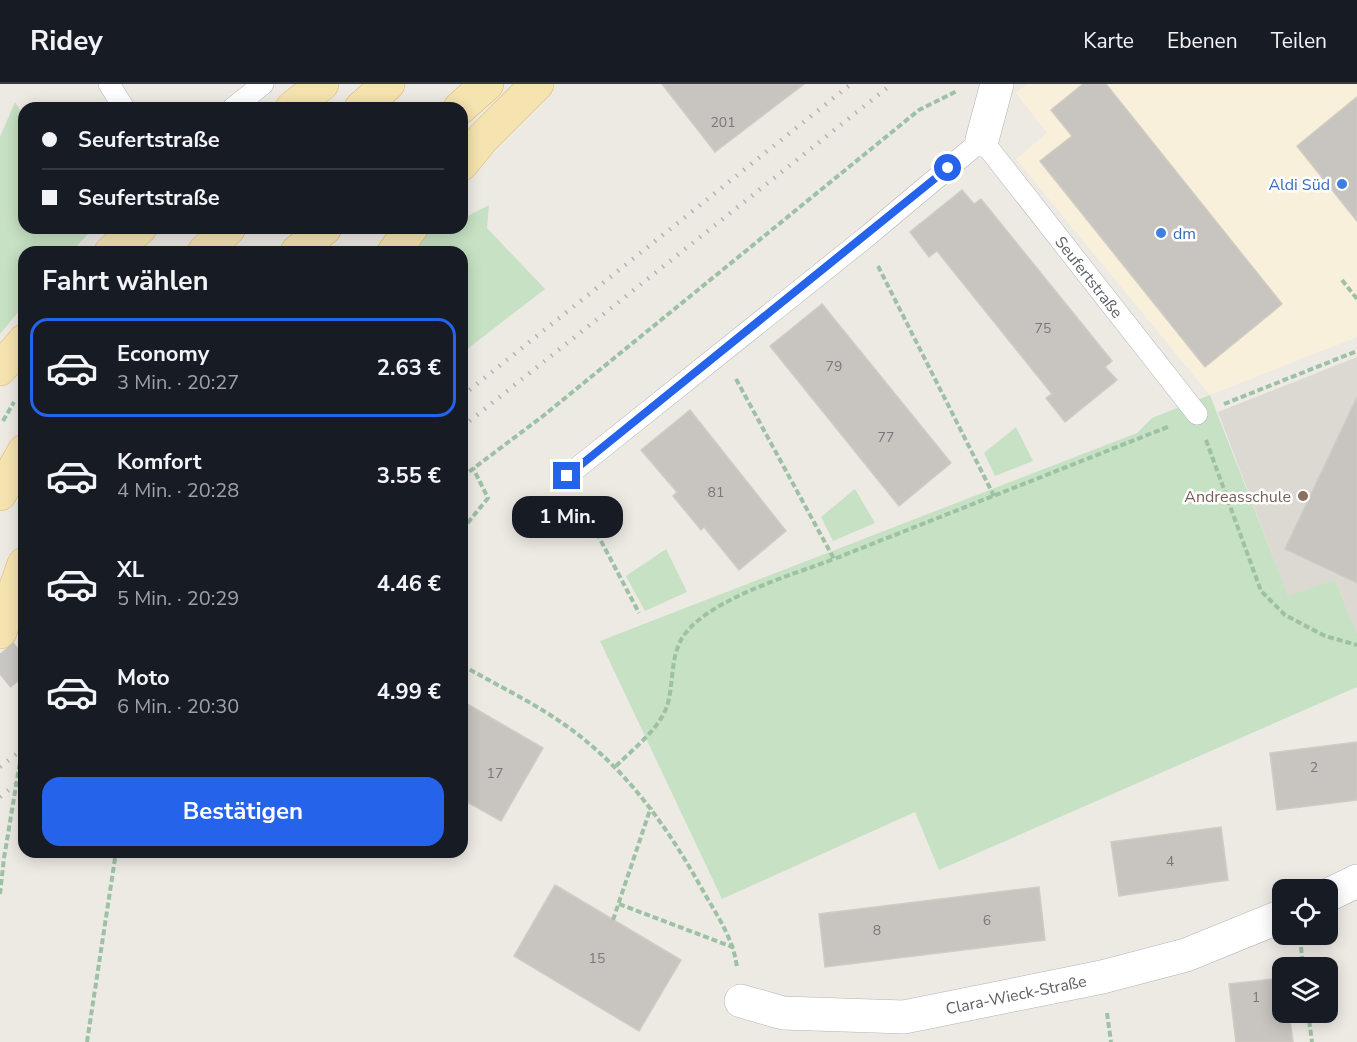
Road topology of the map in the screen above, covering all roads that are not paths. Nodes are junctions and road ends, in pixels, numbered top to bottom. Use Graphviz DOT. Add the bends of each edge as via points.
graph roads {
  1 [pos="110,84"];
  2 [pos="263,84"];
  3 [pos="322,84"];
  4 [pos="388,84"];
  5 [pos="487,84"];
  6 [pos="537,84"];
  7 [pos="997,84"];
  8 [pos="120,102"];
  9 [pos="240,102"];
  10 [pos="300,102"];
  11 [pos="368,102"];
  12 [pos="467,102"];
  13 [pos="982,140"];
  14 [pos="468,156"];
  15 [pos="133,234"];
  16 [pos="223,234"];
  17 [pos="318,234"];
  18 [pos="118,246"];
  19 [pos="210,246"];
  20 [pos="304,246"];
  21 [pos="18,348"];
  22 [pos="0,369"];
  23 [pos="1197,414"];
  24 [pos="18,462"];
  25 [pos="567,476"];
  26 [pos="0,494"];
  27 [pos="18,581"];
  28 [pos="0,632"];
  29 [pos="1357,881"];
  30 [pos="1338,890"];
  31 [pos="1272,920"];
  32 [pos="741,1001"];
  1 -- 8 [label="lane"];
  2 -- 9 [label="lane"];
  3 -- 10 [label="main road"];
  4 -- 11 [label="main road"];
  5 -- 12 [label="main road"];
  6 -- 14 [label="main road"];
  7 -- 13 [label="street"];
  13 -- 23 [label="lane, Seufertstraße"];
  13 -- 25 [label="lane"];
  15 -- 18 [label="main road"];
  16 -- 19 [label="main road"];
  17 -- 20 [label="main road"];
  21 -- 22 [label="main road"];
  24 -- 26 [label="main road"];
  27 -- 28 [label="main road"];
  29 -- 30 [label="street"];
  31 -- 32 [label="street, Clara-Wieck-Straße" via="1176,958 1091,980 904,1017 783,1013"];
}
